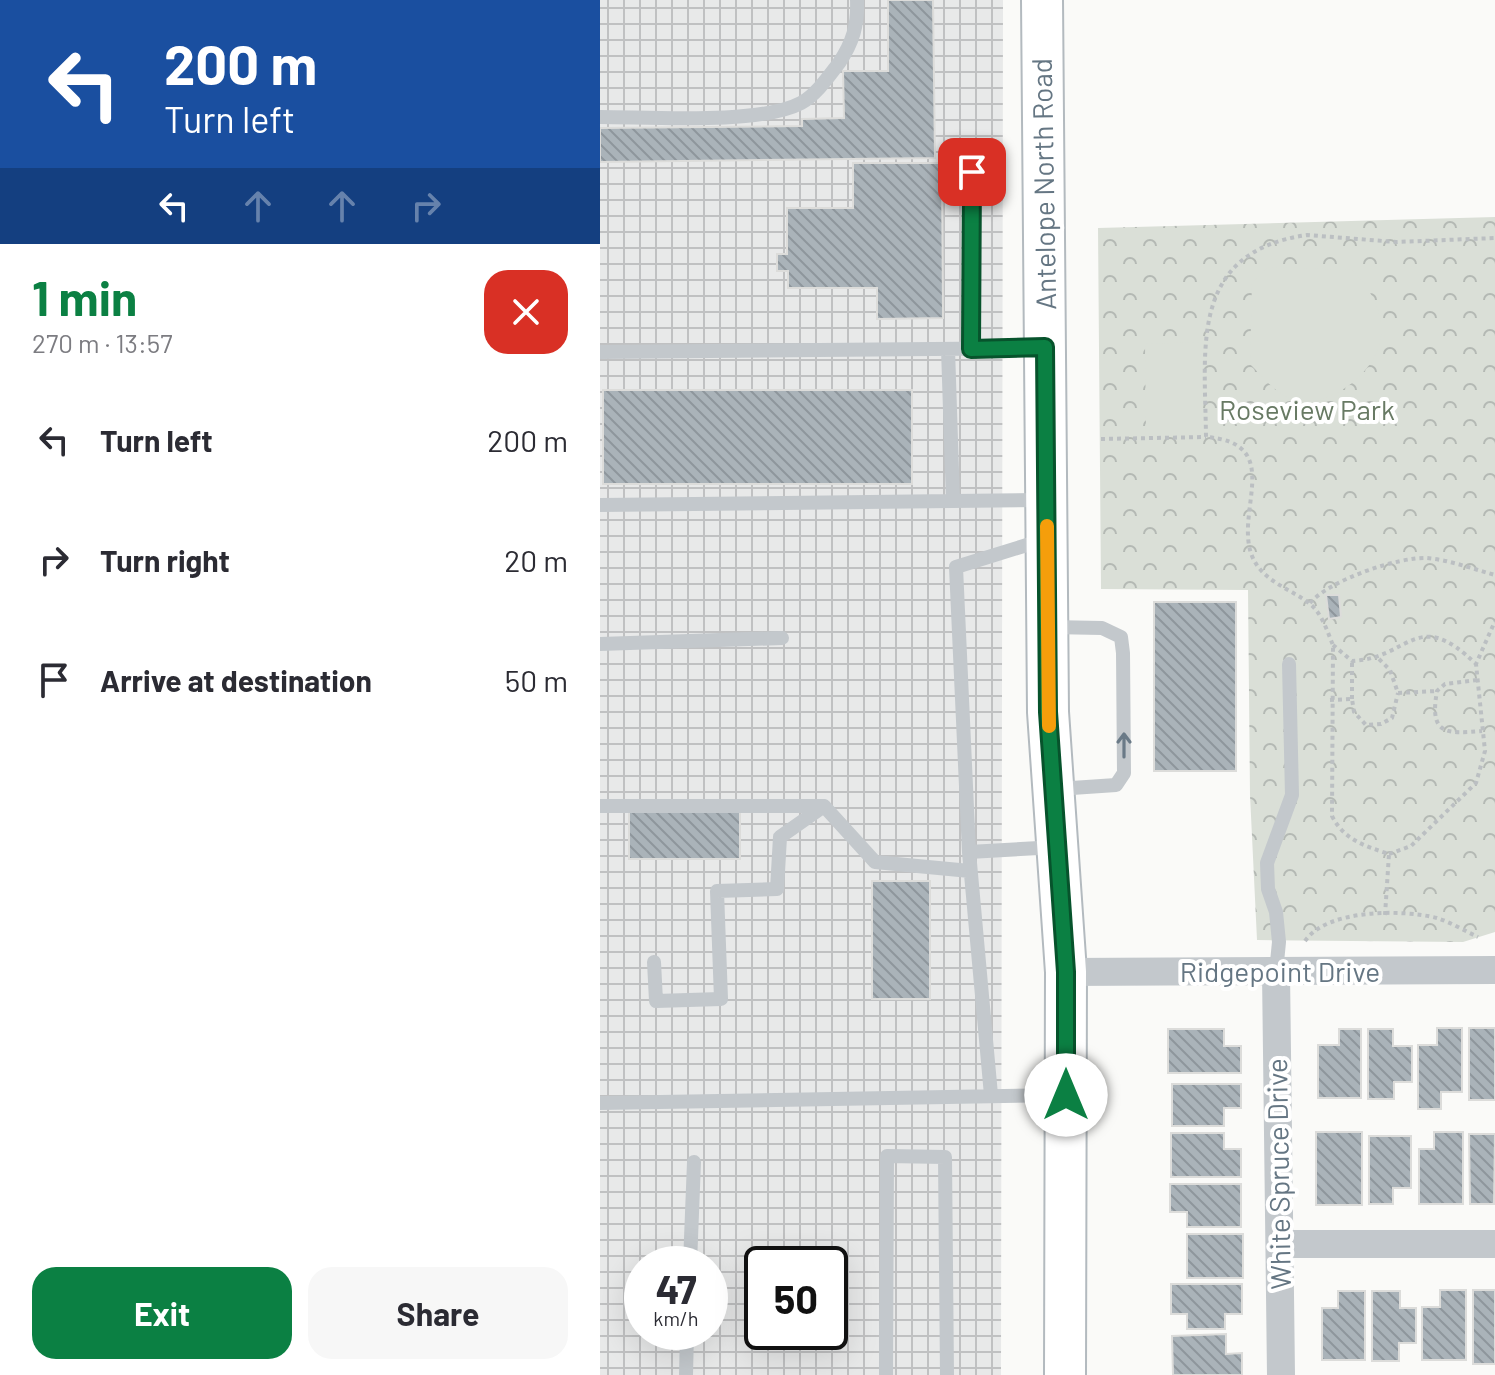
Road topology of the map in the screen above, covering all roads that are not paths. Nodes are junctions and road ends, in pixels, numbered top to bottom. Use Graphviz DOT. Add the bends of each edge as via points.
graph roads {
  1 [pos="857,0"];
  2 [pos="1042,0"];
  3 [pos="600,117"];
  4 [pos="972,172"];
  5 [pos="1045,347"];
  6 [pos="948,349"];
  7 [pos="971,349"];
  8 [pos="600,352"];
  9 [pos="953,501"];
  10 [pos="600,505"];
  11 [pos="1047,519"];
  12 [pos="1047,627"];
  13 [pos="782,638"];
  14 [pos="600,644"];
  15 [pos="1289,664"];
  16 [pos="1053,789"];
  17 [pos="600,806"];
  18 [pos="824,806"];
  19 [pos="1057,847"];
  20 [pos="969,852"];
  21 [pos="970,871"];
  22 [pos="654,962"];
  23 [pos="1495,970"];
  24 [pos="1066,972"];
  25 [pos="1276,972"];
  26 [pos="991,1095"];
  27 [pos="1066,1095"];
  28 [pos="600,1103"];
  29 [pos="694,1162"];
  30 [pos="1281,1244"];
  31 [pos="1495,1244"];
  32 [pos="691,1246"];
  33 [pos="687,1350"];
  34 [pos="686,1375"];
  35 [pos="886,1375"];
  36 [pos="947,1375"];
  37 [pos="1065,1375"];
  38 [pos="1281,1375"];
  1 -- 3 [label="lane" via="858,23 849,48 802,102 765,114"];
  2 -- 5 [label="main road, Antelope North Road"];
  4 -- 7 [label="lane"];
  5 -- 7 [label="lane"];
  5 -- 11 [label="main road, Antelope North Road"];
  6 -- 7 [label="lane"];
  6 -- 8 [label="lane"];
  6 -- 9 [label="lane"];
  9 -- 10 [label="lane"];
  9 -- 11 [label="lane"];
  11 -- 12 [label="main road, Antelope North Road"];
  11 -- 20 [label="lane" via="956,567"];
  12 -- 16 [label="main road, Antelope North Road"];
  16 -- 12 [label="lane, one-way" via="1116,785 1124,773 1123,653 1121,637 1111,630"];
  13 -- 14 [label="lane"];
  15 -- 25 [label="lane" via="1292,795 1267,863 1279,942"];
  16 -- 19 [label="main road, Antelope North Road"];
  17 -- 18 [label="lane"];
  18 -- 21 [label="lane" via="875,862"];
  18 -- 22 [label="lane" via="780,837 777,889 717,891 721,999 656,1001"];
  19 -- 20 [label="lane"];
  19 -- 24 [label="main road, Antelope North Road"];
  20 -- 21 [label="lane"];
  21 -- 26 [label="lane"];
  23 -- 25 [label="street, Ridgepoint Drive"];
  24 -- 25 [label="street, Ridgepoint Drive"];
  24 -- 27 [label="main road, Antelope North Road"];
  25 -- 30 [label="street, White Spruce Drive"];
  26 -- 27 [label="lane"];
  26 -- 28 [label="lane"];
  27 -- 37 [label="main road, Antelope North Road"];
  29 -- 32 [label="lane"];
  30 -- 31 [label="street"];
  30 -- 38 [label="street, White Spruce Drive"];
  33 -- 34 [label="lane"];
  35 -- 36 [label="lane" via="887,1156 945,1157"];
}
